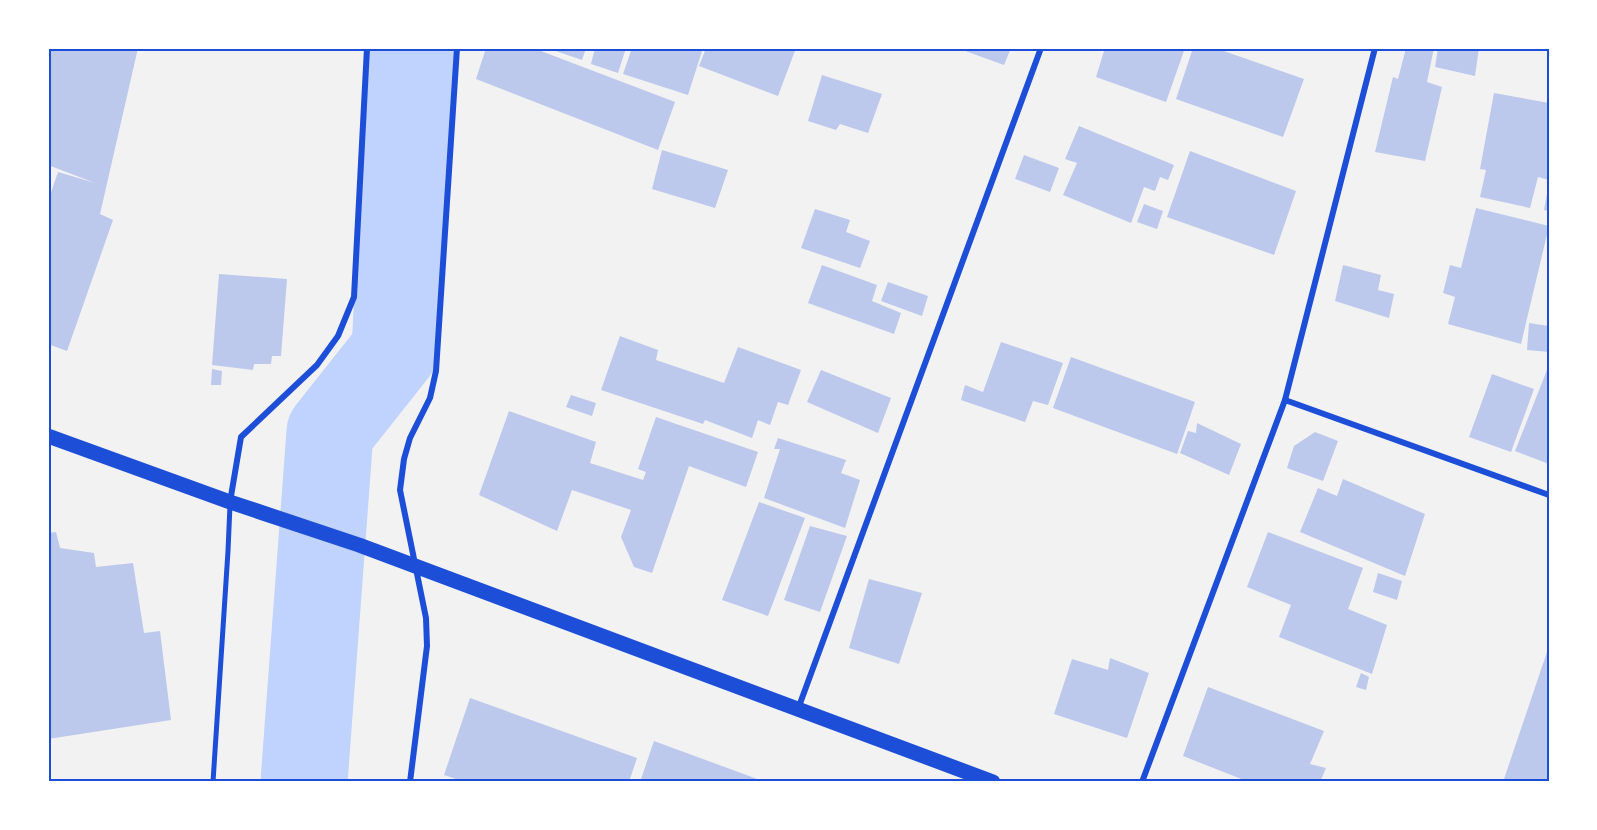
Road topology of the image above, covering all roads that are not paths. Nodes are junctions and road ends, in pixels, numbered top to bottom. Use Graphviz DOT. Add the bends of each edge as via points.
graph roads {
  1 [pos="367,48"];
  2 [pos="457,48"];
  3 [pos="1041,48"];
  4 [pos="1375,48"];
  5 [pos="1286,400"];
  6 [pos="48,436"];
  7 [pos="1549,495"];
  8 [pos="230,502"];
  9 [pos="415,566"];
  10 [pos="798,709"];
  11 [pos="989,781"];
  12 [pos="213,782"];
  13 [pos="410,782"];
  14 [pos="1142,782"];
  1 -- 8 [label="street" via="354,297 339,336 317,365 241,437"];
  2 -- 9 [label="street" via="436,371 430,398 410,438 400,490"];
  3 -- 10 [label="street"];
  4 -- 5 [label="street"];
  5 -- 7 [label="street"];
  5 -- 14 [label="street"];
  6 -- 8 [label="main road"];
  8 -- 9 [label="main road"];
  8 -- 12 [label="street"];
  9 -- 10 [label="main road"];
  9 -- 13 [label="street" via="426,618 427,646"];
  10 -- 11 [label="main road"];
}
